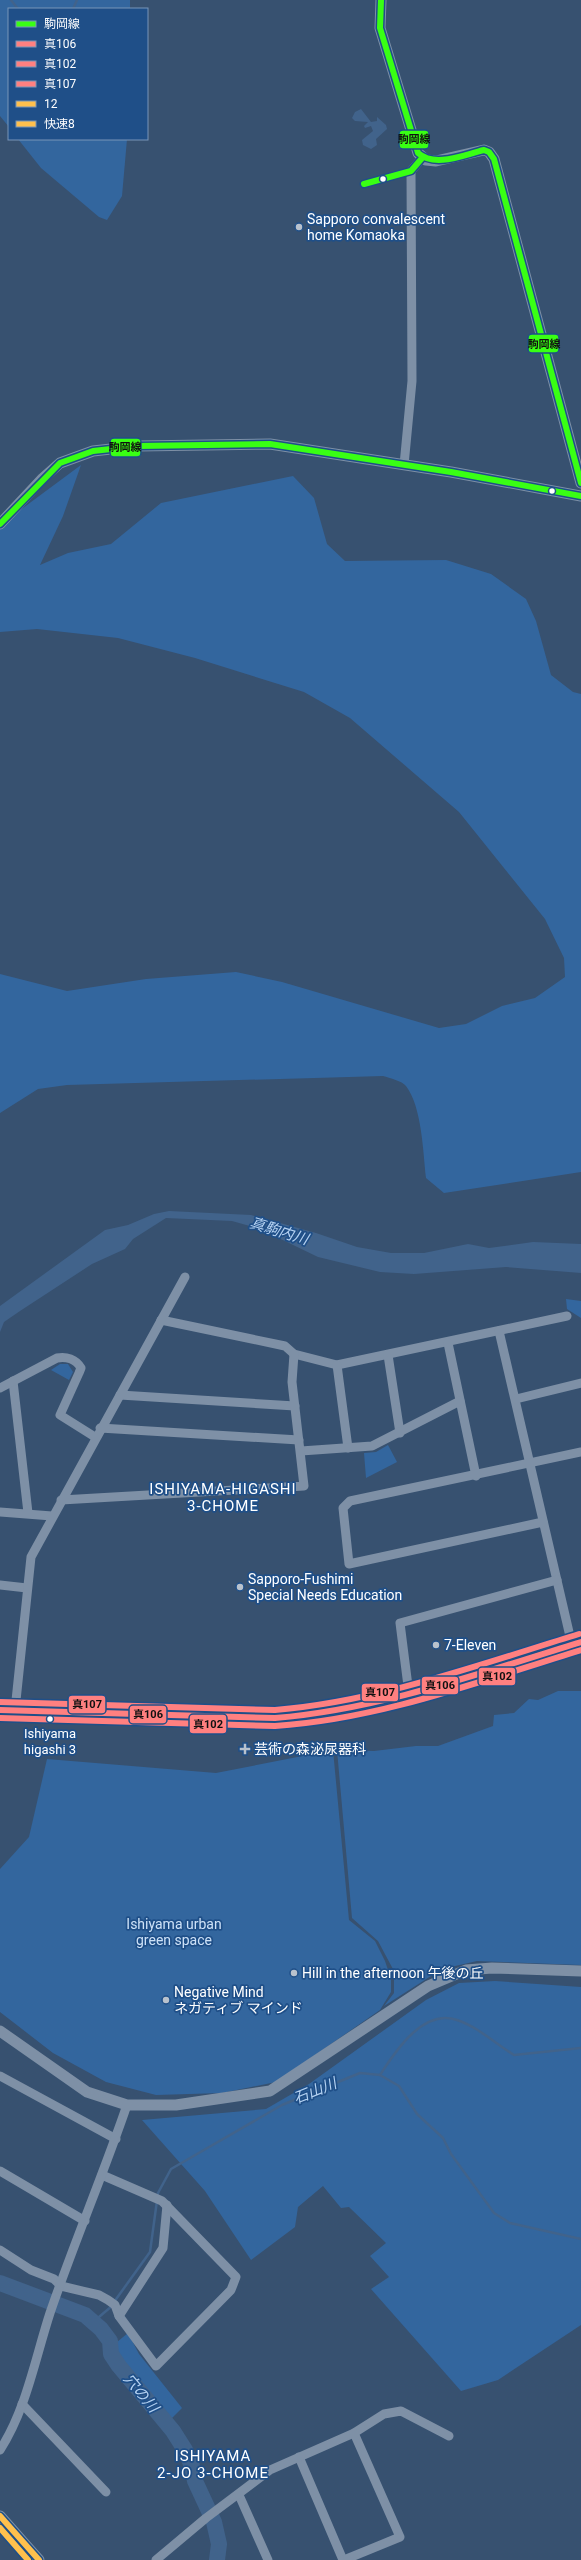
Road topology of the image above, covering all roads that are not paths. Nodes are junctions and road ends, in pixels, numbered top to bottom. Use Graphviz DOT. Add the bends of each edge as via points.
graph roads {
  1 [pos="381,0"];
  2 [pos="422,157"];
  3 [pos="404,465"];
  4 [pos="581,483"];
  5 [pos="581,496"];
  6 [pos="0,524"];
  7 [pos="185,1277"];
  8 [pos="567,1316"];
  9 [pos="161,1320"];
  10 [pos="498,1332"];
  11 [pos="448,1343"];
  12 [pos="294,1354"];
  13 [pos="388,1355"];
  14 [pos="337,1365"];
  15 [pos="14,1381"];
  16 [pos="581,1383"];
  17 [pos="0,1388"];
  18 [pos="120,1395"];
  19 [pos="516,1399"];
  20 [pos="460,1401"];
  21 [pos="295,1406"];
  22 [pos="100,1428"];
  23 [pos="400,1433"];
  24 [pos="95,1437"];
  25 [pos="299,1440"];
  26 [pos="348,1448"];
  27 [pos="301,1451"];
  28 [pos="581,1452"];
  29 [pos="530,1464"];
  30 [pos="476,1476"];
  31 [pos="62,1500"];
  32 [pos="0,1512"];
  33 [pos="28,1513"];
  34 [pos="52,1516"];
  35 [pos="543,1522"];
  36 [pos="557,1580"];
  37 [pos="0,1585"];
  38 [pos="27,1588"];
  39 [pos="577,1644"];
  40 [pos="409,1694"];
  41 [pos="0,1710"];
  42 [pos="15,1710"];
  43 [pos="581,1971"];
  44 [pos="0,2031"];
  45 [pos="0,2076"];
  46 [pos="128,2105"];
  47 [pos="116,2139"];
  48 [pos="0,2171"];
  49 [pos="102,2175"];
  50 [pos="164,2203"];
  51 [pos="85,2221"];
  52 [pos="0,2250"];
  53 [pos="60,2289"];
  54 [pos="119,2316"];
  55 [pos="22,2404"];
  56 [pos="354,2434"];
  57 [pos="449,2436"];
  58 [pos="0,2450"];
  59 [pos="299,2457"];
  60 [pos="106,2492"];
  61 [pos="239,2495"];
  62 [pos="0,2516"];
  63 [pos="40,2560"];
  64 [pos="156,2560"];
  65 [pos="268,2560"];
  66 [pos="344,2560"];
  1 -- 2 [label="street" via="380,28 418,153"];
  2 -- 3 [label="street" via="411,171 412,381"];
  2 -- 4 [label="street" via="436,161 484,150 494,159"];
  3 -- 5 [label="street"];
  3 -- 6 [label="street" via="270,444 138,446 93,451 60,464 42,478"];
  7 -- 9 [label="street"];
  8 -- 10 [label="street"];
  9 -- 12 [label="street" via="285,1346"];
  9 -- 18 [label="street"];
  10 -- 11 [label="street"];
  10 -- 19 [label="street"];
  11 -- 13 [label="street"];
  11 -- 20 [label="street"];
  12 -- 14 [label="street"];
  12 -- 21 [label="street" via="292,1382"];
  13 -- 14 [label="street"];
  13 -- 23 [label="street"];
  14 -- 26 [label="street"];
  15 -- 17 [label="street"];
  15 -- 24 [label="street" via="57,1358 75,1361 81,1368 80,1373 60,1415"];
  15 -- 33 [label="street"];
  16 -- 19 [label="street"];
  18 -- 21 [label="street"];
  18 -- 22 [label="street"];
  19 -- 29 [label="street"];
  20 -- 23 [label="street"];
  20 -- 30 [label="street"];
  21 -- 25 [label="street"];
  22 -- 24 [label="street"];
  22 -- 25 [label="street"];
  23 -- 26 [label="street" via="372,1446"];
  24 -- 31 [label="street"];
  25 -- 27 [label="street"];
  26 -- 27 [label="street"];
  27 -- 31 [label="street" via="304,1486"];
  28 -- 29 [label="street"];
  29 -- 30 [label="street"];
  29 -- 35 [label="street"];
  30 -- 35 [label="street" via="350,1502 343,1508 349,1564"];
  31 -- 34 [label="street"];
  32 -- 33 [label="street"];
  33 -- 34 [label="street"];
  34 -- 38 [label="street" via="31,1557"];
  35 -- 36 [label="street"];
  36 -- 39 [label="street"];
  36 -- 40 [label="street" via="400,1623"];
  37 -- 38 [label="street"];
  38 -- 42 [label="street"];
  39 -- 40 [label="highway"];
  40 -- 42 [label="highway" via="362,1709 307,1717"];
  41 -- 42 [label="highway"];
  43 -- 46 [label="street" via="492,1968 466,1970 428,1986 270,2091 176,2105"];
  44 -- 46 [label="street" via="87,2092"];
  45 -- 47 [label="street"];
  46 -- 47 [label="street"];
  47 -- 49 [label="street"];
  48 -- 51 [label="street"];
  49 -- 50 [label="street"];
  49 -- 51 [label="street"];
  50 -- 54 [label="street" via="164,2248"];
  50 -- 54 [label="street" via="236,2277 234,2284 156,2366"];
  51 -- 53 [label="street"];
  52 -- 53 [label="street" via="31,2270 54,2279"];
  53 -- 54 [label="street" via="99,2295 112,2303"];
  53 -- 55 [label="street"];
  55 -- 58 [label="street" via="10,2435"];
  55 -- 60 [label="street"];
  56 -- 57 [label="street" via="384,2414 401,2412"];
  56 -- 59 [label="street"];
  56 -- 66 [label="street" via="400,2538"];
  59 -- 61 [label="street" via="270,2470"];
  59 -- 66 [label="street"];
  61 -- 64 [label="street" via="206,2518"];
  61 -- 65 [label="street"];
  62 -- 63 [label="street"];
}
